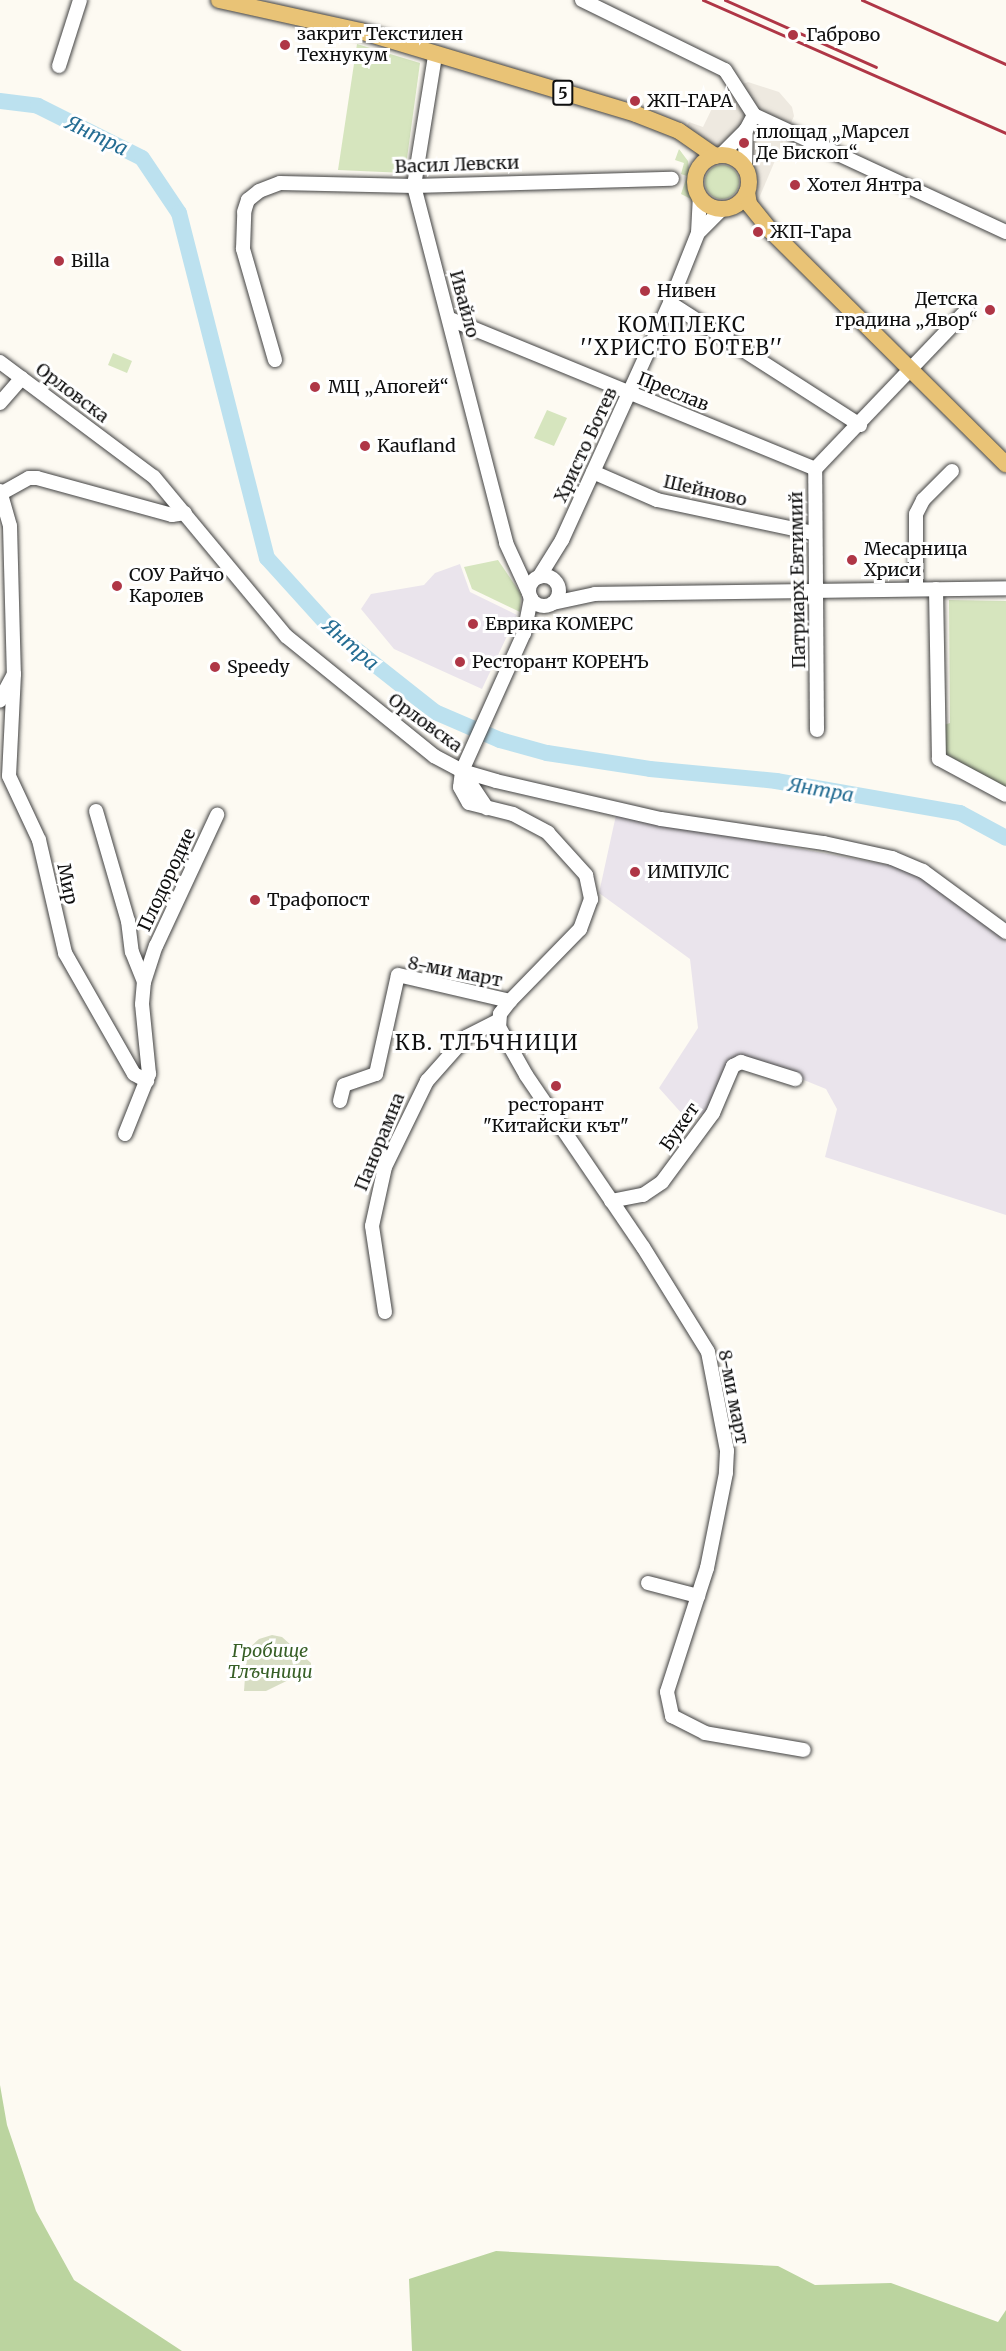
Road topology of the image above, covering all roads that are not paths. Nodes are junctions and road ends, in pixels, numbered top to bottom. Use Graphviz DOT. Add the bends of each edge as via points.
graph roads {
  1 [pos="80,0"];
  2 [pos="219,0"];
  3 [pos="582,0"];
  4 [pos="435,56"];
  5 [pos="59,66"];
  6 [pos="754,115"];
  7 [pos="746,129"];
  8 [pos="687,138"];
  9 [pos="718,156"];
  10 [pos="745,169"];
  11 [pos="698,172"];
  12 [pos="672,179"];
  13 [pos="414,186"];
  14 [pos="747,192"];
  15 [pos="700,198"];
  16 [pos="724,209"];
  17 [pos="771,231"];
  18 [pos="1006,232"];
  19 [pos="699,233"];
  20 [pos="670,303"];
  21 [pos="966,311"];
  22 [pos="450,319"];
  23 [pos="275,360"];
  24 [pos="0,362"];
  25 [pos="912,371"];
  26 [pos="22,378"];
  27 [pos="629,393"];
  28 [pos="0,403"];
  29 [pos="860,425"];
  30 [pos="1006,464"];
  31 [pos="815,469"];
  32 [pos="952,471"];
  33 [pos="593,472"];
  34 [pos="1,492"];
  35 [pos="185,513"];
  36 [pos="813,533"];
  37 [pos="562,540"];
  38 [pos="511,559"];
  39 [pos="538,578"];
  40 [pos="555,582"];
  41 [pos="1006,588"];
  42 [pos="916,589"];
  43 [pos="936,589"];
  44 [pos="815,591"];
  45 [pos="596,594"];
  46 [pos="530,596"];
  47 [pos="550,604"];
  48 [pos="524,633"];
  49 [pos="14,674"];
  50 [pos="0,700"];
  51 [pos="818,730"];
  52 [pos="462,771"];
  53 [pos="1006,795"];
  54 [pos="96,811"];
  55 [pos="217,815"];
  56 [pos="1006,932"];
  57 [pos="144,982"];
  58 [pos="510,1001"];
  59 [pos="498,1021"];
  60 [pos="795,1079"];
  61 [pos="147,1081"];
  62 [pos="340,1101"];
  63 [pos="125,1134"];
  64 [pos="611,1201"];
  65 [pos="385,1312"];
  66 [pos="648,1583"];
  67 [pos="698,1596"];
  68 [pos="804,1750"];
  1 -- 5 [label="street"];
  2 -- 4 [label="main road, 5" via="360,31"];
  3 -- 6 [label="street" via="725,70"];
  4 -- 8 [label="main road, 5" via="636,114"];
  4 -- 13 [label="street, Ивайло"];
  6 -- 7 [label="street"];
  6 -- 18 [label="street"];
  7 -- 9 [label="street"];
  7 -- 10 [label="street"];
  8 -- 9 [label="main road, 5"];
  8 -- 11 [label="main road"];
  9 -- 10 [label="main road, 5" via="733,158"];
  9 -- 11 [label="main road"];
  10 -- 14 [label="main road"];
  11 -- 15 [label="main road" via="696,187"];
  12 -- 13 [label="street, Васил Левски"];
  13 -- 22 [label="street, Ивайло"];
  13 -- 23 [label="street, Васил Левски" via="280,183 248,200 242,228 243,249"];
  14 -- 16 [label="main road" via="736,205"];
  14 -- 17 [label="main road" via="749,204"];
  15 -- 16 [label="main road"];
  15 -- 19 [label="street, Христо Ботев"];
  16 -- 17 [label="main road"];
  16 -- 19 [label="street, Христо Ботев"];
  17 -- 25 [label="main road"];
  19 -- 20 [label="street, Христо Ботев"];
  20 -- 27 [label="street, Христо Ботев"];
  20 -- 29 [label="street"];
  21 -- 25 [label="street, Патриарх Евтимий"];
  22 -- 27 [label="street, Преслав"];
  22 -- 38 [label="street, Ивайло"];
  24 -- 26 [label="street, Орловска"];
  25 -- 29 [label="street, Патриарх Евтимий"];
  25 -- 30 [label="main road"];
  26 -- 28 [label="street"];
  26 -- 35 [label="street, Орловска" via="154,477"];
  27 -- 31 [label="street, Преслав"];
  27 -- 33 [label="street, Христо Ботев"];
  29 -- 31 [label="street, Патриарх Евтимий"];
  31 -- 36 [label="street, Патриарх Евтимий"];
  32 -- 42 [label="street" via="922,500 915,514"];
  33 -- 36 [label="street, Шейново" via="657,500"];
  33 -- 37 [label="street, Христо Ботев"];
  34 -- 35 [label="street" via="37,478 172,515"];
  34 -- 49 [label="street, Мир" via="10,526"];
  35 -- 52 [label="street, Орловска" via="262,612 286,636 434,756"];
  36 -- 44 [label="street, Патриарх Евтимий"];
  37 -- 39 [label="street, Христо Ботев"];
  37 -- 40 [label="street, Христо Ботев"];
  38 -- 39 [label="street"];
  38 -- 46 [label="street, Ивайло"];
  39 -- 40 [label="street"];
  39 -- 46 [label="street, Христо Ботев"];
  40 -- 45 [label="street"];
  40 -- 47 [label="street, Христо Ботев" via="559,592"];
  41 -- 43 [label="street"];
  42 -- 43 [label="street"];
  42 -- 44 [label="street"];
  43 -- 53 [label="street" via="939,759"];
  44 -- 45 [label="street"];
  44 -- 51 [label="street, Патриарх Евтимий"];
  45 -- 47 [label="street"];
  46 -- 47 [label="street"];
  46 -- 48 [label="street"];
  47 -- 48 [label="street"];
  48 -- 52 [label="street"];
  49 -- 50 [label="street"];
  49 -- 61 [label="street, Мир" via="9,776 39,840 65,953 134,1074"];
  52 -- 56 [label="street, Орловска" via="661,819 824,843 892,858 923,871"];
  52 -- 58 [label="street, 8-ми март" via="463,797 542,828 576,861 590,887 586,917 580,929"];
  54 -- 57 [label="street" via="128,921 132,952"];
  55 -- 57 [label="street, Плодородие"];
  57 -- 61 [label="street"];
  58 -- 59 [label="street, 8-ми март"];
  58 -- 62 [label="street, 8-ми март" via="398,975 376,1074 344,1085"];
  59 -- 64 [label="street, 8-ми март" via="526,1075"];
  59 -- 65 [label="street, Панорамна" via="466,1037 427,1081 386,1167 372,1226"];
  60 -- 64 [label="street, Букет" via="741,1062 733,1066 713,1113 662,1182 643,1196"];
  61 -- 63 [label="street"];
  64 -- 67 [label="street, 8-ми март" via="708,1352 727,1460 725,1489"];
  66 -- 67 [label="street"];
  67 -- 68 [label="street, 8-ми март" via="667,1692 672,1716 705,1733"];
}
